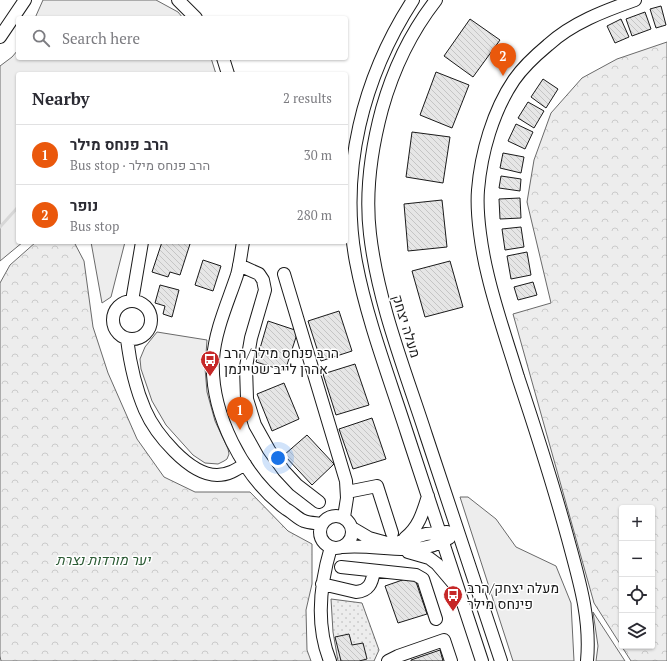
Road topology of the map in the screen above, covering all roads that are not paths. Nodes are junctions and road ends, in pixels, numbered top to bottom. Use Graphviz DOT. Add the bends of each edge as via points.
graph roads {
  1 [pos="25,0"];
  2 [pos="178,0"];
  3 [pos="414,0"];
  4 [pos="436,0"];
  5 [pos="634,0"];
  6 [pos="194,16"];
  7 [pos="0,37"];
  8 [pos="224,60"];
  9 [pos="227,72"];
  10 [pos="142,244"];
  11 [pos="244,244"];
  12 [pos="239,265"];
  13 [pos="284,274"];
  14 [pos="132,301"];
  15 [pos="127,339"];
  16 [pos="245,464"];
  17 [pos="347,492"];
  18 [pos="428,496"];
  19 [pos="319,502"];
  20 [pos="344,517"];
  21 [pos="322,524"];
  22 [pos="352,528"];
  23 [pos="458,532"];
  24 [pos="392,533"];
  25 [pos="441,537"];
  26 [pos="400,545"];
  27 [pos="337,547"];
  28 [pos="341,567"];
  29 [pos="374,571"];
  30 [pos="322,584"];
  31 [pos="459,590"];
  32 [pos="436,619"];
  33 [pos="330,661"];
  34 [pos="388,661"];
  35 [pos="451,661"];
  36 [pos="482,661"];
  37 [pos="501,661"];
  38 [pos="587,661"];
  1 -- 7 [label="street"];
  2 -- 6 [label="street"];
  3 -- 18 [label="street" via="383,53 368,97 356,141 351,211 356,261 366,302"];
  4 -- 23 [label="street, מעלה יצחק" via="407,46 384,102 373,145 368,190 373,258 383,297"];
  5 -- 38 [label="street" via="598,14 568,30 549,44 514,80 495,118 486,146 478,192 479,219 488,275 555,489 580,586 589,632"];
  8 -- 9 [label="street"];
  10 -- 14 [label="street"];
  11 -- 12 [label="street"];
  12 -- 16 [label="street" via="216,338 213,359 218,406 225,426"];
  12 -- 19 [label="street" via="259,274 265,290 246,366 247,399 255,425 284,471"];
  13 -- 17 [label="street" via="346,481"];
  14 -- 15 [label="street" via="119,306 113,318 116,331"];
  14 -- 15 [label="street" via="144,306 151,317 151,324 144,336"];
  15 -- 16 [label="street" via="132,368 145,410 156,428 183,459 208,474 217,475 233,472"];
  16 -- 21 [label="street" via="280,504 303,521"];
  17 -- 20 [label="street"];
  17 -- 24 [label="street" via="377,486"];
  18 -- 25 [label="street"];
  18 -- 26 [label="street" via="422,517"];
  20 -- 21 [label="street" via="333,516"];
  20 -- 22 [label="street"];
  21 -- 27 [label="street" via="320,532 324,543"];
  22 -- 26 [label="street" via="377,541"];
  22 -- 27 [label="street" via="349,542"];
  23 -- 25 [label="street"];
  23 -- 37 [label="street, מעלה יצחק"];
  25 -- 26 [label="street" via="424,548 410,550"];
  25 -- 31 [label="street"];
  26 -- 27 [label="street"];
  26 -- 31 [label="street" via="437,564"];
  27 -- 30 [label="street" via="324,570"];
  28 -- 29 [label="street"];
  29 -- 30 [label="street" via="370,585 361,592"];
  29 -- 32 [label="street" via="416,575 423,579"];
  30 -- 33 [label="street" via="320,608 325,648"];
  31 -- 36 [label="street"];
  34 -- 35 [label="street" via="444,640"];
}
